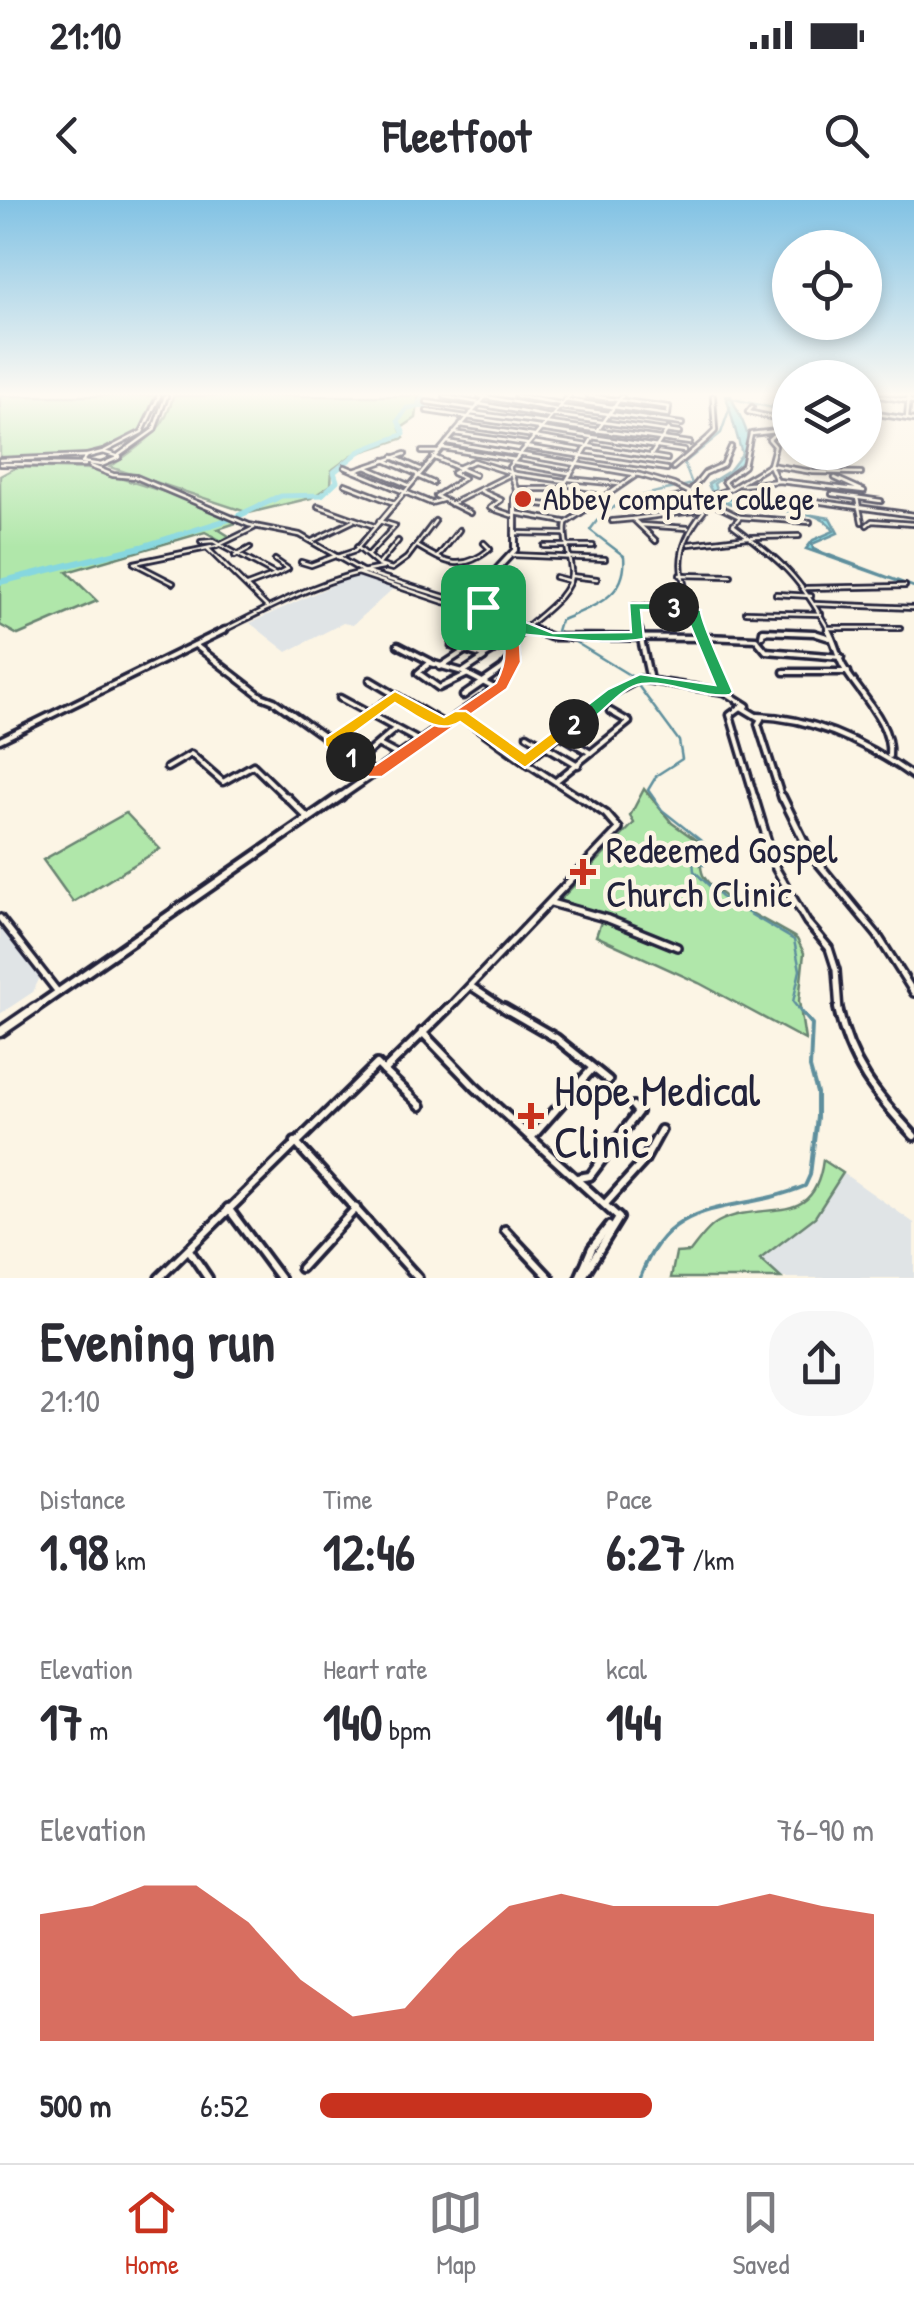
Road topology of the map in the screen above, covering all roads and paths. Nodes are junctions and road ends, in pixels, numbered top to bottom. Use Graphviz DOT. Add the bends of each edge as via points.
graph roads {
  1 [pos="114,446"];
  2 [pos="131,446"];
  3 [pos="464,446"];
  4 [pos="526,446"];
  5 [pos="528,446"];
  6 [pos="587,446"];
  7 [pos="589,446"];
  8 [pos="651,446"];
  9 [pos="698,446"];
  10 [pos="748,446"];
  11 [pos="656,447"];
  12 [pos="731,447"];
  13 [pos="442,448"];
  14 [pos="684,451"];
  15 [pos="103,452"];
  16 [pos="422,452"];
  17 [pos="406,454"];
  18 [pos="119,455"];
  19 [pos="435,455"];
  20 [pos="581,455"];
  21 [pos="87,456"];
  22 [pos="650,456"];
  23 [pos="772,456"];
  24 [pos="393,458"];
  25 [pos="515,459"];
  26 [pos="667,459"];
  27 [pos="384,460"];
  28 [pos="0,462"];
  29 [pos="112,462"];
  30 [pos="574,464"];
  31 [pos="643,464"];
  32 [pos="88,465"];
  33 [pos="770,465"];
  34 [pos="345,467"];
  35 [pos="366,467"];
  36 [pos="459,468"];
  37 [pos="672,468"];
  38 [pos="667,469"];
  39 [pos="354,471"];
  40 [pos="570,472"];
  41 [pos="108,473"];
  42 [pos="418,473"];
  43 [pos="861,473"];
  44 [pos="509,474"];
  45 [pos="475,475"];
  46 [pos="635,475"];
  47 [pos="464,478"];
  48 [pos="835,478"];
  49 [pos="567,480"];
  50 [pos="472,481"];
  51 [pos="779,481"];
  52 [pos="626,482"];
  53 [pos="433,483"];
  54 [pos="345,484"];
  55 [pos="409,485"];
  56 [pos="736,485"];
  57 [pos="562,488"];
  58 [pos="516,489"];
  59 [pos="730,489"];
  60 [pos="404,491"];
  61 [pos="481,491"];
  62 [pos="685,494"];
  63 [pos="832,494"];
  64 [pos="604,496"];
  65 [pos="757,498"];
  66 [pos="785,498"];
  67 [pos="857,498"];
  68 [pos="442,500"];
  69 [pos="698,500"];
  70 [pos="881,501"];
  71 [pos="516,502"];
  72 [pos="394,504"];
  73 [pos="451,504"];
  74 [pos="548,505"];
  75 [pos="318,506"];
  76 [pos="712,508"];
  77 [pos="859,508"];
  78 [pos="633,509"];
  79 [pos="703,510"];
  80 [pos="470,514"];
  81 [pos="514,515"];
  82 [pos="914,515"];
  83 [pos="633,518"];
  84 [pos="740,518"];
  85 [pos="355,520"];
  86 [pos="379,521"];
  87 [pos="435,521"];
  88 [pos="612,521"];
  89 [pos="810,522"];
  90 [pos="566,523"];
  91 [pos="913,524"];
  92 [pos="638,525"];
  93 [pos="692,525"];
  94 [pos="256,526"];
  95 [pos="374,526"];
  96 [pos="460,530"];
  97 [pos="514,533"];
  98 [pos="564,534"];
  99 [pos="799,536"];
  100 [pos="750,537"];
  101 [pos="312,540"];
  102 [pos="398,540"];
  103 [pos="656,541"];
  104 [pos="200,542"];
  105 [pos="484,542"];
  106 [pos="687,543"];
  107 [pos="217,546"];
  108 [pos="417,546"];
  109 [pos="544,546"];
  110 [pos="566,546"];
  111 [pos="593,546"];
  112 [pos="356,547"];
  113 [pos="207,548"];
  114 [pos="250,548"];
  115 [pos="512,554"];
  116 [pos="368,555"];
  117 [pos="235,556"];
  118 [pos="438,556"];
  119 [pos="336,557"];
  120 [pos="568,559"];
  121 [pos="605,559"];
  122 [pos="275,560"];
  123 [pos="301,562"];
  124 [pos="380,566"];
  125 [pos="360,572"];
  126 [pos="276,575"];
  127 [pos="680,575"];
  128 [pos="731,576"];
  129 [pos="555,578"];
  130 [pos="571,578"];
  131 [pos="597,579"];
  132 [pos="173,582"];
  133 [pos="247,586"];
  134 [pos="905,586"];
  135 [pos="806,588"];
  136 [pos="474,594"];
  137 [pos="776,594"];
  138 [pos="811,596"];
  139 [pos="490,599"];
  140 [pos="815,604"];
  141 [pos="482,607"];
  142 [pos="268,608"];
  143 [pos="914,608"];
  144 [pos="691,610"];
  145 [pos="746,612"];
  146 [pos="821,614"];
  147 [pos="506,628"];
  148 [pos="529,628"];
  149 [pos="828,628"];
  150 [pos="900,628"];
  151 [pos="522,632"];
  152 [pos="639,636"];
  153 [pos="762,636"];
  154 [pos="704,637"];
  155 [pos="833,639"];
  156 [pos="510,641"];
  157 [pos="195,645"];
  158 [pos="398,645"];
  159 [pos="466,650"];
  160 [pos="494,653"];
  161 [pos="474,654"];
  162 [pos="514,655"];
  163 [pos="841,657"];
  164 [pos="430,663"];
  165 [pos="440,666"];
  166 [pos="784,672"];
  167 [pos="848,672"];
  168 [pos="465,673"];
  169 [pos="370,680"];
  170 [pos="650,680"];
  171 [pos="482,682"];
  172 [pos="496,689"];
  173 [pos="725,692"];
  174 [pos="395,696"];
  175 [pos="463,696"];
  176 [pos="340,698"];
  177 [pos="741,707"];
  178 [pos="610,710"];
  179 [pos="368,714"];
  180 [pos="460,714"];
  181 [pos="754,716"];
  182 [pos="444,724"];
  183 [pos="395,728"];
  184 [pos="559,734"];
  185 [pos="527,736"];
  186 [pos="0,740"];
  187 [pos="331,742"];
  188 [pos="419,742"];
  189 [pos="378,745"];
  190 [pos="544,746"];
  191 [pos="591,753"];
  192 [pos="400,756"];
  193 [pos="888,756"];
  194 [pos="358,762"];
  195 [pos="525,762"];
  196 [pos="578,765"];
  197 [pos="167,768"];
  198 [pos="376,773"];
  199 [pos="914,774"];
  200 [pos="556,782"];
  201 [pos="308,818"];
  202 [pos="551,902"];
  203 [pos="0,918"];
  204 [pos="676,947"];
  205 [pos="470,986"];
  206 [pos="57,991"];
  207 [pos="914,993"];
  208 [pos="0,1032"];
  209 [pos="422,1032"];
  210 [pos="591,1070"];
  211 [pos="384,1071"];
  212 [pos="608,1080"];
  213 [pos="421,1106"];
  214 [pos="633,1106"];
  215 [pos="661,1130"];
  216 [pos="914,1136"];
  217 [pos="531,1138"];
  218 [pos="295,1142"];
  219 [pos="577,1178"];
  220 [pos="605,1204"];
  221 [pos="228,1208"];
  222 [pos="356,1208"];
  223 [pos="609,1226"];
  224 [pos="506,1230"];
  225 [pos="189,1250"];
  226 [pos="300,1268"];
  227 [pos="159,1278"];
  228 [pos="208,1278"];
  229 [pos="280,1278"];
  230 [pos="418,1278"];
  231 [pos="550,1278"];
  232 [pos="580,1278"];
  1 -- 15 [label="street"];
  2 -- 18 [label="street"];
  3 -- 25 [label="street"];
  4 -- 25 [label="street"];
  5 -- 20 [label="street"];
  6 -- 20 [label="street"];
  7 -- 22 [label="street"];
  8 -- 11 [label="street"];
  9 -- 37 [label="street"];
  10 -- 59 [label="street" via="744,466 724,481"];
  11 -- 14 [label="street"];
  11 -- 22 [label="street"];
  12 -- 62 [label="street" via="723,465"];
  13 -- 19 [label="street"];
  13 -- 25 [label="street"];
  15 -- 18 [label="street"];
  15 -- 21 [label="street"];
  16 -- 19 [label="street"];
  17 -- 24 [label="street"];
  18 -- 29 [label="street"];
  19 -- 36 [label="street"];
  19 -- 42 [label="street"];
  20 -- 30 [label="street"];
  20 -- 31 [label="street"];
  21 -- 28 [label="street"];
  21 -- 32 [label="street" via="82,461"];
  22 -- 26 [label="street"];
  22 -- 31 [label="street"];
  23 -- 33 [label="street"];
  24 -- 27 [label="street"];
  24 -- 42 [label="street"];
  25 -- 30 [label="street"];
  25 -- 40 [label="street"];
  25 -- 44 [label="street"];
  27 -- 39 [label="street"];
  27 -- 42 [label="street"];
  28 -- 32 [label="street"];
  29 -- 32 [label="street"];
  29 -- 41 [label="street"];
  30 -- 40 [label="street"];
  30 -- 46 [label="street"];
  31 -- 38 [label="street"];
  31 -- 46 [label="street"];
  32 -- 41 [label="street"];
  33 -- 43 [label="street"];
  33 -- 51 [label="street"];
  33 -- 56 [label="street"];
  34 -- 39 [label="street"];
  35 -- 55 [label="street"];
  36 -- 44 [label="street" via="474,460"];
  36 -- 45 [label="street"];
  36 -- 47 [label="street" via="453,473"];
  39 -- 60 [label="street"];
  40 -- 49 [label="street"];
  41 -- 94 [label="street" via="136,477"];
  42 -- 53 [label="street"];
  42 -- 55 [label="street"];
  44 -- 49 [label="street"];
  44 -- 58 [label="street"];
  44 -- 61 [label="street"];
  46 -- 52 [label="street"];
  46 -- 62 [label="street"];
  47 -- 50 [label="street"];
  47 -- 68 [label="street" via="436,495"];
  48 -- 51 [label="street" via="864,491"];
  49 -- 52 [label="street"];
  49 -- 57 [label="street"];
  51 -- 56 [label="street"];
  51 -- 66 [label="street"];
  52 -- 64 [label="street"];
  54 -- 72 [label="street"];
  55 -- 60 [label="street"];
  56 -- 59 [label="street"];
  57 -- 58 [label="street"];
  57 -- 64 [label="street"];
  58 -- 71 [label="street"];
  59 -- 69 [label="street"];
  60 -- 68 [label="street" via="430,503"];
  60 -- 72 [label="street"];
  61 -- 73 [label="street"];
  61 -- 81 [label="street" via="501,500 490,508"];
  62 -- 69 [label="street"];
  62 -- 78 [label="street"];
  62 -- 79 [label="street"];
  63 -- 67 [label="street"];
  64 -- 90 [label="street"];
  65 -- 66 [label="street"];
  66 -- 77 [label="street"];
  67 -- 70 [label="street"];
  67 -- 77 [label="street"];
  68 -- 73 [label="street"];
  69 -- 76 [label="street"];
  71 -- 74 [label="street"];
  71 -- 81 [label="street"];
  72 -- 86 [label="street"];
  73 -- 80 [label="street"];
  75 -- 85 [label="street"];
  76 -- 79 [label="street"];
  76 -- 84 [label="street"];
  77 -- 82 [label="street"];
  77 -- 91 [label="street" via="864,523"];
  79 -- 83 [label="street"];
  79 -- 93 [label="street"];
  81 -- 90 [label="street"];
  81 -- 97 [label="street"];
  83 -- 88 [label="street"];
  83 -- 92 [label="street"];
  84 -- 89 [label="street"];
  84 -- 100 [label="street" via="733,525"];
  85 -- 95 [label="street"];
  85 -- 101 [label="street"];
  86 -- 95 [label="street"];
  86 -- 116 [label="street" via="395,526"];
  87 -- 108 [label="street"];
  90 -- 98 [label="street"];
  92 -- 93 [label="street"];
  92 -- 103 [label="street"];
  93 -- 106 [label="street"];
  94 -- 101 [label="street"];
  94 -- 107 [label="street"];
  95 -- 112 [label="street"];
  96 -- 118 [label="street"];
  97 -- 98 [label="street"];
  97 -- 115 [label="street"];
  98 -- 110 [label="street"];
  99 -- 100 [label="street"];
  100 -- 106 [label="street"];
  100 -- 135 [label="street"];
  101 -- 119 [label="street"];
  102 -- 124 [label="street"];
  104 -- 107 [label="street"];
  105 -- 118 [label="street" via="490,548 474,563"];
  106 -- 127 [label="street"];
  107 -- 113 [label="street"];
  107 -- 117 [label="street"];
  108 -- 118 [label="street"];
  108 -- 124 [label="street" via="392,569"];
  109 -- 110 [label="street"];
  110 -- 111 [label="street"];
  110 -- 120 [label="street"];
  112 -- 116 [label="street"];
  112 -- 119 [label="street"];
  113 -- 132 [label="street" via="134,563"];
  113 -- 133 [label="street"];
  114 -- 117 [label="street"];
  115 -- 120 [label="street"];
  115 -- 136 [label="street"];
  116 -- 124 [label="street"];
  117 -- 126 [label="street"];
  119 -- 123 [label="street"];
  119 -- 125 [label="street"];
  120 -- 121 [label="street"];
  120 -- 130 [label="street"];
  122 -- 126 [label="street" via="288,569"];
  124 -- 125 [label="street"];
  125 -- 136 [label="street" via="458,600"];
  125 -- 141 [label="street" via="444,602"];
  125 -- 142 [label="street"];
  126 -- 133 [label="street"];
  127 -- 128 [label="street"];
  127 -- 144 [label="street"];
  129 -- 130 [label="street"];
  130 -- 131 [label="street"];
  130 -- 148 [label="street"];
  133 -- 142 [label="street"];
  134 -- 135 [label="street"];
  135 -- 138 [label="street"];
  136 -- 139 [label="street"];
  137 -- 138 [label="street"];
  138 -- 140 [label="street"];
  139 -- 141 [label="street"];
  139 -- 151 [label="street" via="512,608"];
  140 -- 143 [label="street"];
  140 -- 146 [label="street"];
  141 -- 147 [label="street" via="500,612"];
  141 -- 159 [label="street" via="452,646"];
  142 -- 157 [label="street"];
  144 -- 152 [label="street" via="634,606"];
  144 -- 154 [label="street"];
  145 -- 146 [label="street"];
  146 -- 149 [label="street"];
  147 -- 156 [label="street"];
  147 -- 161 [label="street" via="493,629"];
  148 -- 151 [label="street"];
  148 -- 152 [label="street" via="552,637"];
  149 -- 150 [label="street"];
  149 -- 155 [label="street"];
  151 -- 156 [label="street"];
  152 -- 154 [label="street"];
  152 -- 170 [label="street"];
  153 -- 155 [label="street" via="791,631"];
  154 -- 163 [label="street"];
  154 -- 173 [label="street"];
  155 -- 163 [label="street"];
  156 -- 160 [label="street"];
  156 -- 162 [label="street"];
  157 -- 186 [label="street"];
  157 -- 187 [label="street"];
  158 -- 164 [label="street"];
  159 -- 161 [label="street"];
  159 -- 165 [label="street"];
  160 -- 161 [label="street"];
  160 -- 168 [label="street"];
  162 -- 171 [label="street"];
  162 -- 172 [label="street"];
  163 -- 167 [label="street"];
  164 -- 165 [label="street"];
  164 -- 168 [label="street" via="418,673 439,688"];
  165 -- 168 [label="street"];
  166 -- 167 [label="street"];
  167 -- 193 [label="street" via="872,708 890,746"];
  168 -- 171 [label="street"];
  169 -- 174 [label="street"];
  170 -- 173 [label="street"];
  170 -- 184 [label="street" via="614,692"];
  171 -- 172 [label="street"];
  171 -- 175 [label="street"];
  172 -- 180 [label="street"];
  173 -- 177 [label="street" via="747,706"];
  174 -- 179 [label="street"];
  174 -- 182 [label="street"];
  176 -- 179 [label="street"];
  177 -- 181 [label="street"];
  177 -- 216 [label="street" via="731,720 776,869 826,942 836,970 841,1029 858,1067"];
  178 -- 191 [label="street" via="629,722"];
  179 -- 183 [label="street"];
  179 -- 187 [label="street"];
  180 -- 182 [label="street"];
  180 -- 195 [label="street"];
  181 -- 193 [label="street" via="797,720"];
  181 -- 207 [label="street" via="761,719 783,801 809,851"];
  182 -- 188 [label="street"];
  183 -- 188 [label="street"];
  183 -- 189 [label="street"];
  184 -- 190 [label="street"];
  184 -- 191 [label="street"];
  185 -- 190 [label="street"];
  187 -- 194 [label="street"];
  188 -- 192 [label="street"];
  189 -- 192 [label="street"];
  189 -- 194 [label="street"];
  190 -- 195 [label="street"];
  190 -- 196 [label="street"];
  191 -- 196 [label="street"];
  192 -- 198 [label="street"];
  193 -- 199 [label="street"];
  194 -- 198 [label="street"];
  195 -- 200 [label="street"];
  196 -- 200 [label="street"];
  197 -- 201 [label="street" via="191,754 223,782 252,765"];
  198 -- 201 [label="street"];
  200 -- 202 [label="street" via="619,830"];
  201 -- 206 [label="street"];
  202 -- 204 [label="street"];
  202 -- 205 [label="street"];
  203 -- 206 [label="street"];
  205 -- 209 [label="street"];
  205 -- 210 [label="street" via="556,1038"];
  206 -- 208 [label="street"];
  209 -- 211 [label="street"];
  209 -- 217 [label="street"];
  210 -- 212 [label="street"];
  210 -- 217 [label="street"];
  211 -- 213 [label="street"];
  211 -- 218 [label="street" via="377,1064"];
  214 -- 219 [label="street" via="638,1112 590,1176"];
  215 -- 220 [label="street" via="644,1161"];
  217 -- 219 [label="street"];
  218 -- 221 [label="street"];
  218 -- 222 [label="street"];
  219 -- 220 [label="street"];
  220 -- 232 [label="street" via="619,1218"];
  221 -- 225 [label="street"];
  221 -- 229 [label="street"];
  222 -- 226 [label="street"];
  222 -- 230 [label="street"];
  223 -- 232 [label="street"];
  224 -- 231 [label="street"];
  225 -- 227 [label="street"];
  225 -- 228 [label="street"];
}
